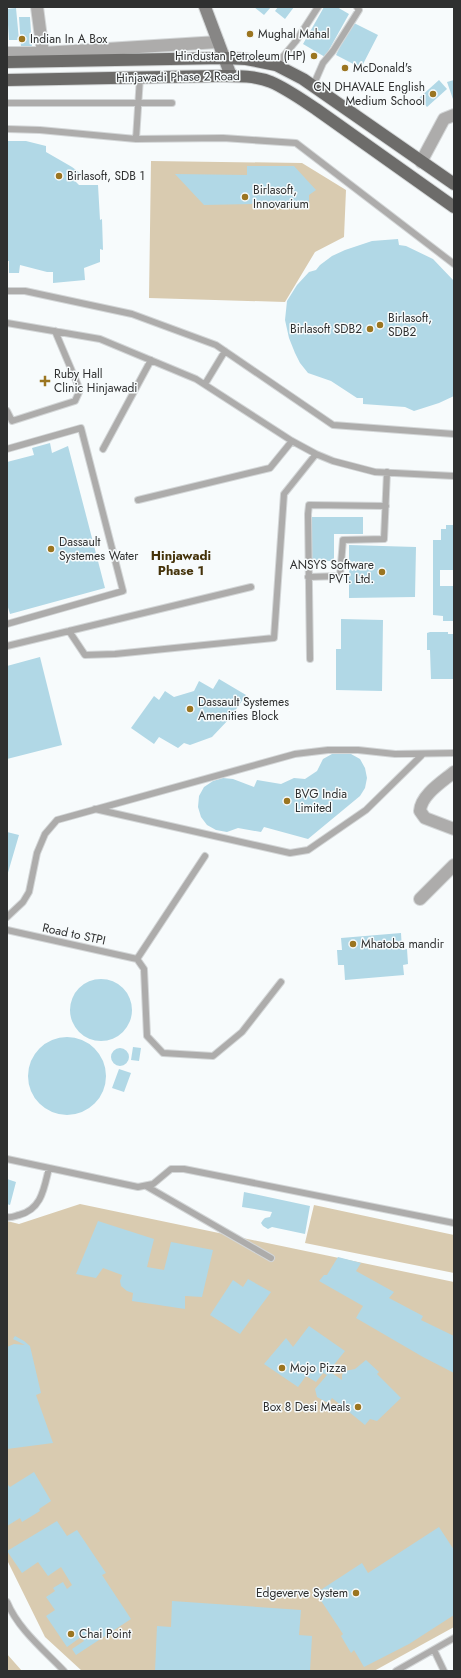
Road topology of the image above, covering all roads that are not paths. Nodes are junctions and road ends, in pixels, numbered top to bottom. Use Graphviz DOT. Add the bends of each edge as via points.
graph roads {
  1 [pos="37,7"];
  2 [pos="205,7"];
  3 [pos="318,7"];
  4 [pos="357,7"];
  5 [pos="218,42"];
  6 [pos="7,53"];
  7 [pos="44,53"];
  8 [pos="224,58"];
  9 [pos="7,62"];
  10 [pos="276,65"];
  11 [pos="231,76"];
  12 [pos="140,78"];
  13 [pos="7,80"];
  14 [pos="313,86"];
  15 [pos="7,103"];
  16 [pos="138,103"];
  17 [pos="172,103"];
  18 [pos="454,115"];
  19 [pos="7,129"];
  20 [pos="136,139"];
  21 [pos="421,162"];
  22 [pos="454,184"];
  23 [pos="454,207"];
  24 [pos="454,264"];
  25 [pos="7,291"];
  26 [pos="7,323"];
  27 [pos="55,331"];
  28 [pos="225,351"];
  29 [pos="151,360"];
  30 [pos="205,384"];
  31 [pos="7,411"];
  32 [pos="454,434"];
  33 [pos="292,440"];
  34 [pos="7,449"];
  35 [pos="103,449"];
  36 [pos="316,454"];
  37 [pos="387,472"];
  38 [pos="454,476"];
  39 [pos="138,500"];
  40 [pos="386,506"];
  41 [pos="308,577"];
  42 [pos="251,587"];
  43 [pos="7,624"];
  44 [pos="69,631"];
  45 [pos="7,646"];
  46 [pos="310,659"];
  47 [pos="454,753"];
  48 [pos="423,754"];
  49 [pos="454,772"];
  50 [pos="94,809"];
  51 [pos="454,828"];
  52 [pos="205,856"];
  53 [pos="454,865"];
  54 [pos="420,899"];
  55 [pos="7,917"];
  56 [pos="7,930"];
  57 [pos="137,958"];
  58 [pos="281,982"];
  59 [pos="7,1159"];
  60 [pos="49,1168"];
  61 [pos="146,1186"];
  62 [pos="7,1217"];
  63 [pos="454,1223"];
  64 [pos="271,1258"];
  65 [pos="7,1602"];
  66 [pos="454,1638"];
  67 [pos="434,1650"];
  68 [pos="64,1671"];
  69 [pos="396,1671"];
  70 [pos="444,1671"];
  1 -- 7 [label="street"];
  2 -- 5 [label="street"];
  3 -- 10 [label="lane" via="296,41"];
  4 -- 14 [label="lane" via="359,10 323,64"];
  5 -- 7 [label="street"];
  5 -- 8 [label="street"];
  6 -- 7 [label="street"];
  8 -- 9 [label="main road, Hinjawadi Phase 2 Road"];
  8 -- 10 [label="main road, Hinjawadi Phase 2 Road"];
  8 -- 11 [label="street"];
  10 -- 14 [label="main road, Hinjawadi Phase 2 Road"];
  11 -- 12 [label="main road, Hinjawadi Phase 2 Road"];
  11 -- 23 [label="main road, Hinjawadi Phase 2 Road" via="270,82 294,94"];
  12 -- 13 [label="main road, Hinjawadi Phase 2 Road"];
  12 -- 16 [label="lane"];
  14 -- 21 [label="main road, Hinjawadi Phase 2 Road"];
  15 -- 16 [label="lane"];
  16 -- 17 [label="lane"];
  16 -- 20 [label="lane"];
  18 -- 21 [label="street" via="444,119"];
  19 -- 20 [label="lane"];
  20 -- 24 [label="lane" via="223,138 296,143"];
  21 -- 22 [label="main road, Hinjawadi Phase 2 Road"];
  25 -- 28 [label="lane" via="25,292 132,314 216,345"];
  26 -- 27 [label="lane"];
  27 -- 29 [label="lane" via="100,339"];
  27 -- 31 [label="lane" via="80,390 75,401 12,421"];
  28 -- 30 [label="lane"];
  28 -- 32 [label="lane" via="333,425"];
  29 -- 30 [label="lane"];
  29 -- 35 [label="lane"];
  30 -- 33 [label="lane"];
  33 -- 36 [label="lane"];
  33 -- 39 [label="lane" via="270,468"];
  34 -- 43 [label="lane" via="81,428 123,591"];
  36 -- 37 [label="lane" via="368,470"];
  36 -- 44 [label="lane" via="284,494 274,638 85,655"];
  37 -- 38 [label="lane"];
  37 -- 40 [label="lane"];
  40 -- 41 [label="lane" via="384,539 342,540 340,576"];
  40 -- 41 [label="lane" via="309,505"];
  41 -- 46 [label="lane"];
  42 -- 44 [label="lane"];
  44 -- 45 [label="lane"];
  47 -- 48 [label="lane"];
  48 -- 50 [label="lane" via="328,750 296,754"];
  48 -- 50 [label="lane" via="366,810 308,850 290,853"];
  49 -- 51 [label="street" via="437,785 420,804 420,811 425,818"];
  50 -- 55 [label="lane" via="57,820 51,826 38,853 29,892 23,902"];
  52 -- 57 [label="lane"];
  53 -- 54 [label="street"];
  56 -- 57 [label="lane, Road to STPI"];
  57 -- 58 [label="lane" via="144,968 147,1036 164,1053 213,1056 242,1032"];
  59 -- 60 [label="lane"];
  60 -- 61 [label="lane" via="131,1186"];
  60 -- 62 [label="lane" via="42,1197 28,1213"];
  61 -- 63 [label="lane" via="177,1168"];
  61 -- 64 [label="lane"];
  65 -- 68 [label="lane" via="17,1622"];
  66 -- 67 [label="lane"];
  67 -- 69 [label="lane"];
  67 -- 70 [label="lane"];
}
